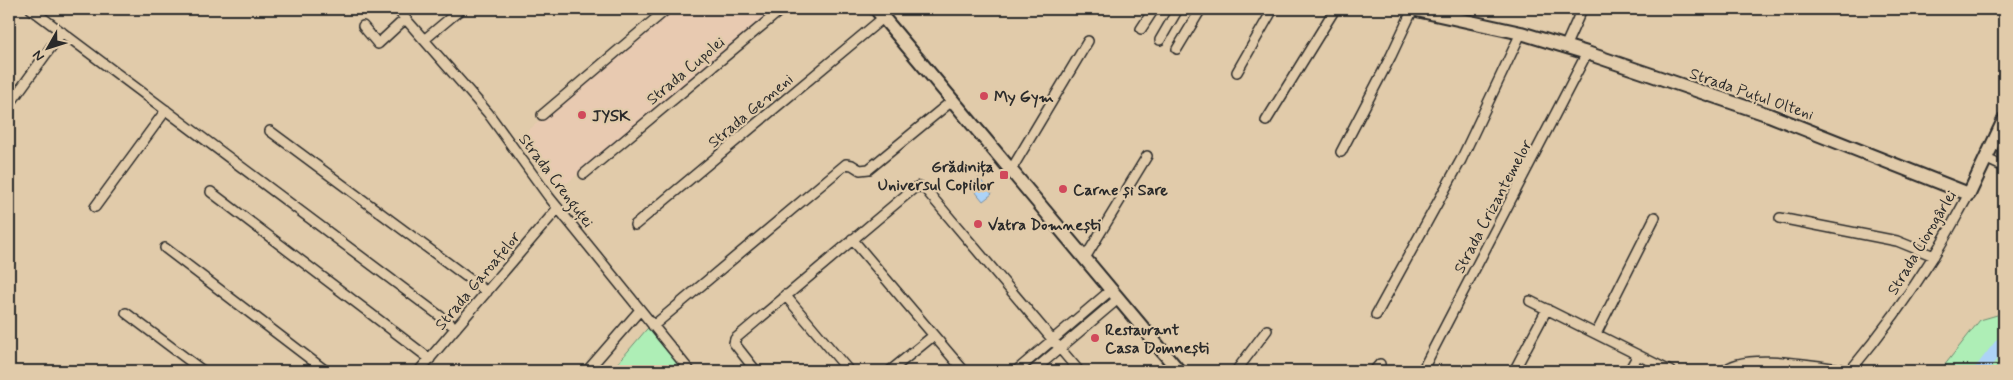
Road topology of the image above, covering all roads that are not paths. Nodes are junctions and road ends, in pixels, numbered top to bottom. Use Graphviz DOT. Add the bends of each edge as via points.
graph roads {
  1 [pos="31,9"];
  2 [pos="397,9"];
  3 [pos="461,9"];
  4 [pos="667,9"];
  5 [pos="782,9"];
  6 [pos="1154,9"];
  7 [pos="1178,9"];
  8 [pos="1201,9"];
  9 [pos="1273,9"];
  10 [pos="1335,9"];
  11 [pos="1412,9"];
  12 [pos="1582,9"];
  13 [pos="880,13"];
  14 [pos="405,19"];
  15 [pos="363,26"];
  16 [pos="1141,29"];
  17 [pos="62,32"];
  18 [pos="1521,34"];
  19 [pos="424,40"];
  20 [pos="1160,40"];
  21 [pos="1088,41"];
  22 [pos="1565,47"];
  23 [pos="1177,49"];
  24 [pos="1587,53"];
  25 [pos="1237,72"];
  26 [pos="953,100"];
  27 [pos="9,105"];
  28 [pos="166,110"];
  29 [pos="542,115"];
  30 [pos="2004,120"];
  31 [pos="1266,122"];
  32 [pos="270,131"];
  33 [pos="1341,152"];
  34 [pos="1147,156"];
  35 [pos="1987,159"];
  36 [pos="2004,167"];
  37 [pos="1011,170"];
  38 [pos="584,174"];
  39 [pos="211,192"];
  40 [pos="1969,194"];
  41 [pos="95,207"];
  42 [pos="558,208"];
  43 [pos="1655,217"];
  44 [pos="1780,218"];
  45 [pos="635,225"];
  46 [pos="852,239"];
  47 [pos="165,248"];
  48 [pos="1934,256"];
  49 [pos="1085,258"];
  50 [pos="487,292"];
  51 [pos="1115,294"];
  52 [pos="785,295"];
  53 [pos="1530,301"];
  54 [pos="1547,309"];
  55 [pos="640,310"];
  56 [pos="126,313"];
  57 [pos="1376,315"];
  58 [pos="653,326"];
  59 [pos="456,328"];
  60 [pos="1267,330"];
  61 [pos="1596,334"];
  62 [pos="933,336"];
  63 [pos="1053,340"];
  64 [pos="1060,348"];
  65 [pos="1638,355"];
  66 [pos="430,359"];
  67 [pos="1777,362"];
  68 [pos="1652,367"];
  69 [pos="1021,370"];
  70 [pos="203,371"];
  71 [pos="326,371"];
  72 [pos="419,371"];
  73 [pos="587,371"];
  74 [pos="690,371"];
  75 [pos="756,371"];
  76 [pos="849,371"];
  77 [pos="890,371"];
  78 [pos="964,371"];
  79 [pos="1033,371"];
  80 [pos="1079,371"];
  81 [pos="1179,371"];
  82 [pos="1236,371"];
  83 [pos="1422,371"];
  84 [pos="1514,371"];
  85 [pos="1629,371"];
  86 [pos="1670,371"];
  87 [pos="1725,371"];
  88 [pos="1771,371"];
  89 [pos="1846,371"];
  90 [pos="1850,371"];
  1 -- 17 [label="street"];
  2 -- 14 [label="street, Strada Crenguței"];
  3 -- 19 [label="street"];
  4 -- 29 [label="street"];
  5 -- 38 [label="street, Strada Cupolei"];
  6 -- 16 [label="street"];
  7 -- 20 [label="street"];
  8 -- 23 [label="street"];
  9 -- 25 [label="street"];
  10 -- 31 [label="street"];
  11 -- 18 [label="street, Strada Puțul Olteni"];
  11 -- 33 [label="street, Strada Puțul Olteni"];
  12 -- 22 [label="street"];
  13 -- 26 [label="street"];
  13 -- 45 [label="street, Strada Gemeni"];
  14 -- 15 [label="street" via="378,44"];
  14 -- 19 [label="street, Strada Crenguței"];
  17 -- 27 [label="street"];
  17 -- 28 [label="street"];
  18 -- 22 [label="street, Strada Puțul Olteni"];
  18 -- 57 [label="street" via="1461,160"];
  19 -- 42 [label="street, Strada Crenguței" via="488,113"];
  21 -- 37 [label="street"];
  22 -- 24 [label="street, Strada Puțul Olteni"];
  24 -- 40 [label="street, Strada Puțul Olteni" via="1769,115"];
  24 -- 83 [label="street, Strada Crizantemelor"];
  26 -- 37 [label="street"];
  26 -- 58 [label="street" via="869,170 846,164"];
  28 -- 41 [label="street"];
  28 -- 59 [label="street"];
  30 -- 35 [label="street, Strada Ciorogârlei"];
  32 -- 50 [label="street"];
  34 -- 49 [label="street"];
  35 -- 36 [label="street"];
  35 -- 40 [label="street, Strada Ciorogârlei"];
  37 -- 49 [label="street"];
  39 -- 66 [label="street"];
  40 -- 48 [label="street, Strada Ciorogârlei"];
  42 -- 50 [label="street, Strada Garoafelor"];
  42 -- 55 [label="street, Strada Crenguței"];
  43 -- 61 [label="street"];
  44 -- 48 [label="street" via="1897,242"];
  46 -- 52 [label="street"];
  46 -- 62 [label="street"];
  46 -- 63 [label="street" via="913,188 921,186"];
  47 -- 71 [label="street"];
  48 -- 90 [label="street, Strada Ciorogârlei" via="1879,336"];
  49 -- 51 [label="street"];
  50 -- 59 [label="street, Strada Garoafelor"];
  51 -- 63 [label="street"];
  51 -- 64 [label="street"];
  51 -- 81 [label="street"];
  52 -- 75 [label="street" via="734,341"];
  52 -- 76 [label="street"];
  53 -- 54 [label="street"];
  54 -- 61 [label="street"];
  54 -- 84 [label="street"];
  55 -- 58 [label="street, Strada Crenguței"];
  55 -- 73 [label="street"];
  56 -- 70 [label="street"];
  58 -- 74 [label="street, Strada Crenguței"];
  59 -- 66 [label="street, Strada Garoafelor"];
  60 -- 82 [label="street"];
  61 -- 65 [label="street"];
  62 -- 77 [label="street"];
  62 -- 78 [label="street"];
  63 -- 64 [label="street"];
  63 -- 69 [label="street"];
  64 -- 79 [label="street"];
  64 -- 80 [label="street"];
  65 -- 68 [label="street"];
  65 -- 85 [label="street"];
  66 -- 72 [label="street, Strada Garoafelor"];
  67 -- 87 [label="street" via="1749,361"];
  67 -- 88 [label="street"];
  67 -- 89 [label="street"];
  68 -- 86 [label="street"];
}
